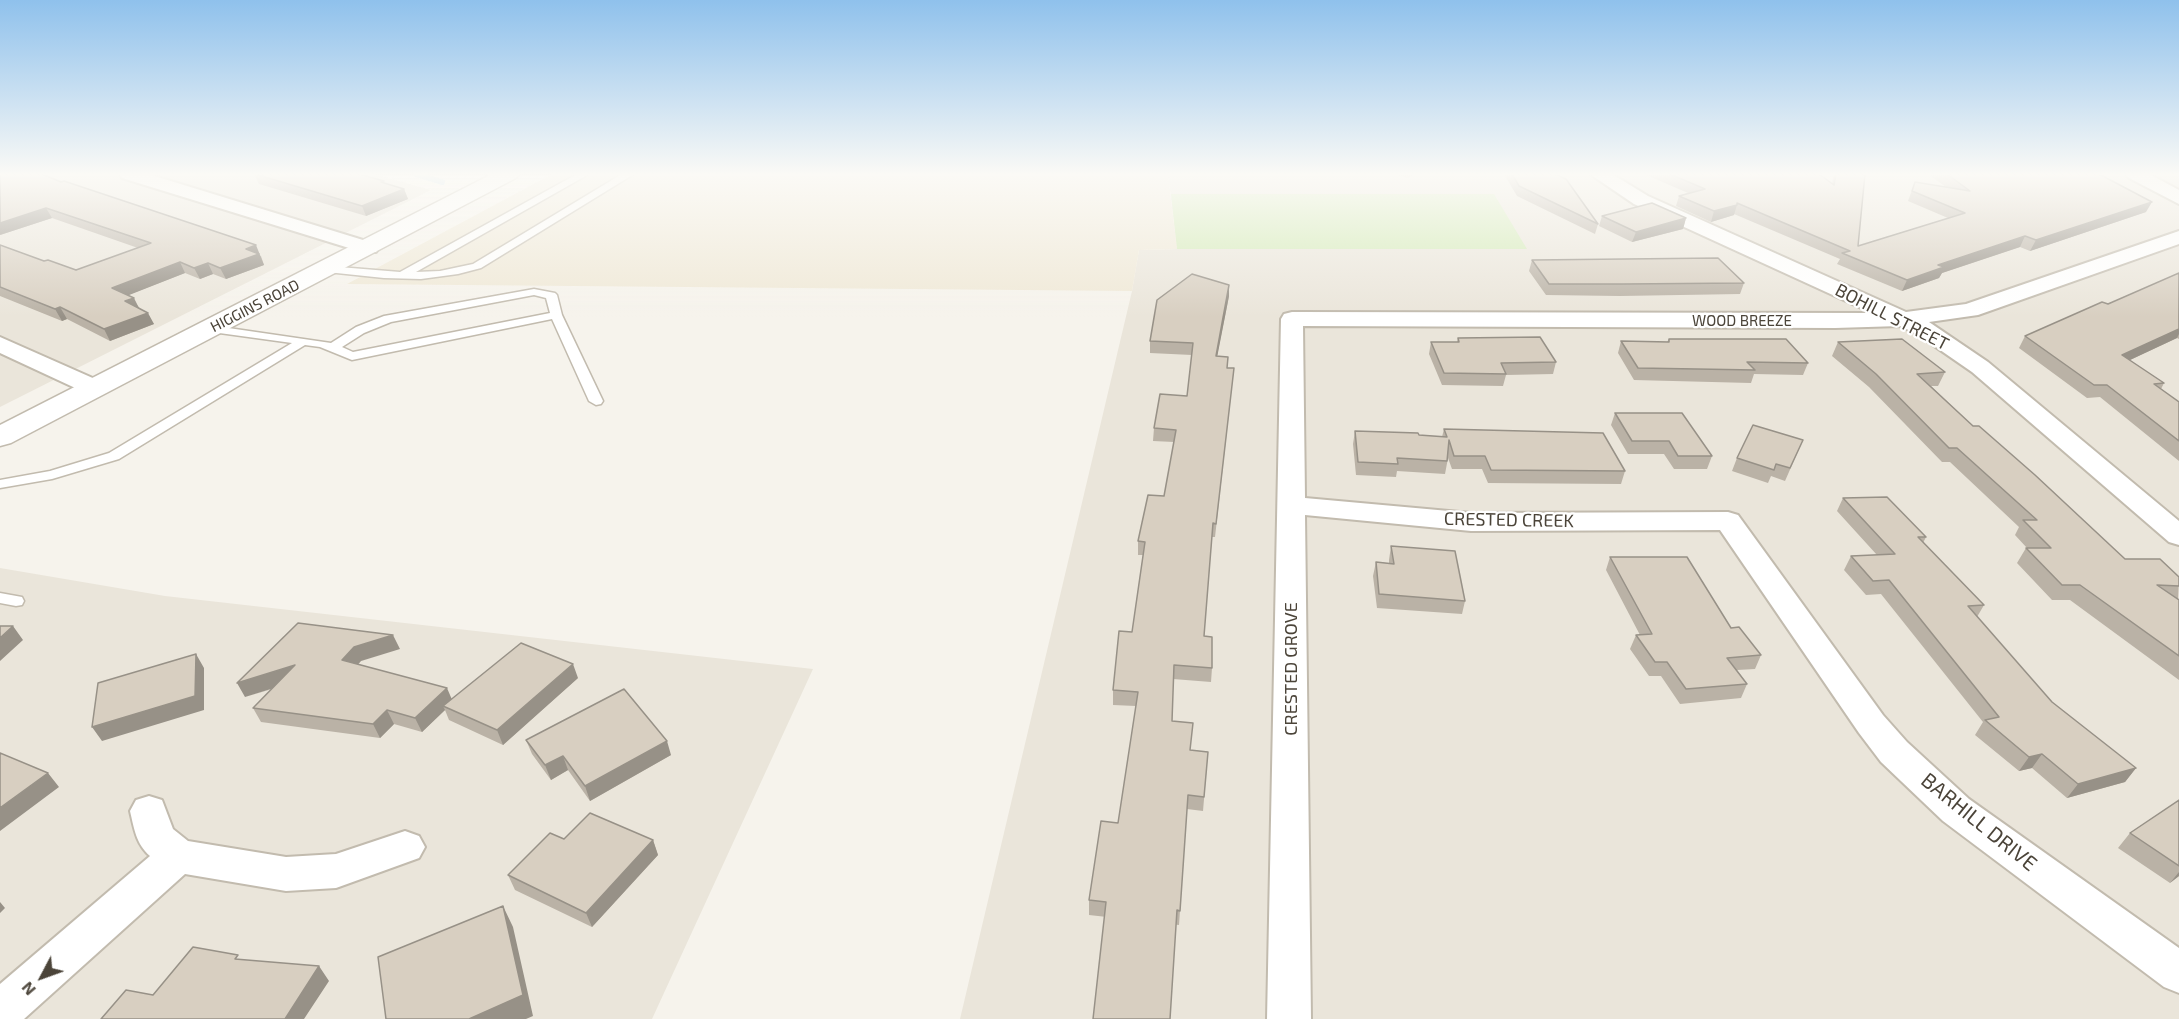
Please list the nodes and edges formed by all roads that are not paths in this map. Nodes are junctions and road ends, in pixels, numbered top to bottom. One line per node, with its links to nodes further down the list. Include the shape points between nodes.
1 (283, 222): 7 (street)
2 (419, 222): 7 (street, HIGGINS ROAD)
3 (499, 222): 9 (lane)
4 (550, 222): 9 (lane, via 477,266 451,274)
5 (1689, 222): 12 (street, BOHILL STREET)
6 (2179, 237): 12 (street, WOOD BREEZE, via 1970,310)
7 (369, 248): 8 (street, HIGGINS ROAD)
8 (327, 269): 9 (lane); 13 (street, HIGGINS ROAD)
9 (401, 276)
10 (556, 315): 16 (lane, via 352,356); 16 (lane, via 551,295 534,292 388,320 360,330); 18 (lane)
11 (1292, 319): 12 (street, WOOD BREEZE); 21 (street, CRESTED GROVE)
12 (1904, 319): 23 (street, BOHILL STREET, via 1980,367)
13 (212, 328): 14 (lane); 17 (street, HIGGINS ROAD)
14 (302, 342): 16 (lane); 20 (lane, via 114,456 52,475)
15 (0, 344): 17 (street)
16 (332, 348)
17 (95, 388): 19 (street, HIGGINS ROAD)
18 (596, 401)
19 (0, 437)
20 (0, 484)
21 (1291, 505): 22 (street, CRESTED CREEK, via 1472,522); 29 (street, CRESTED GROVE)
22 (1728, 521): 27 (street, BARHILL DRIVE, via 1894,752 1956,810)
23 (2179, 536)
24 (149, 811): 26 (street, via 156,838)
25 (405, 847): 26 (street, via 336,870 285,874)
26 (178, 856): 28 (street)
27 (2179, 973)
28 (0, 1012)
29 (1289, 1019)

